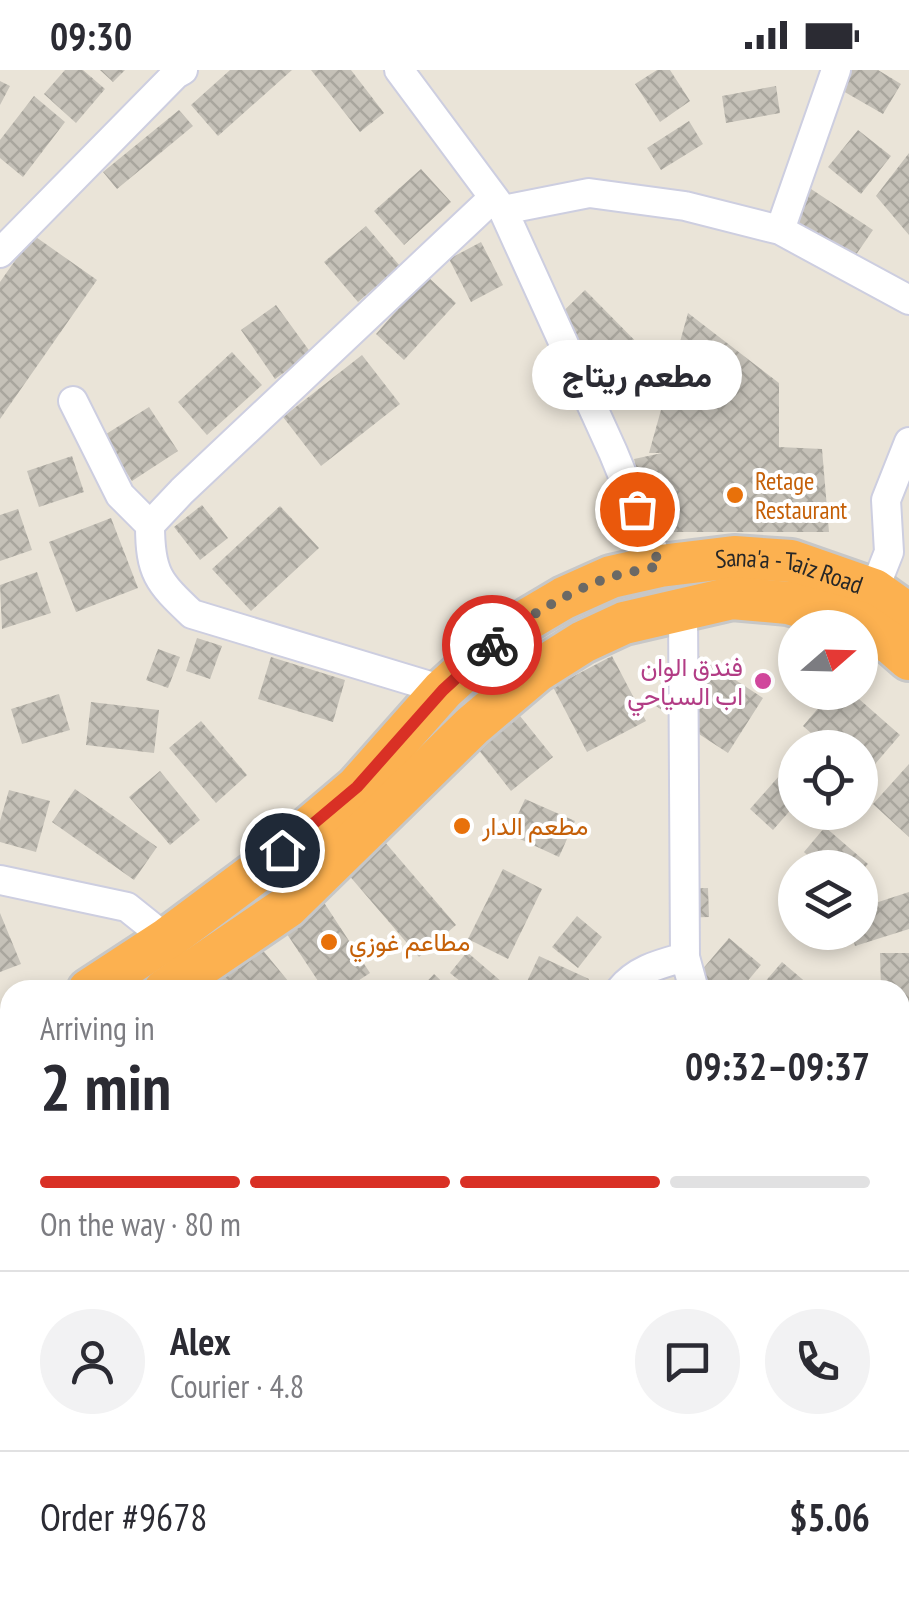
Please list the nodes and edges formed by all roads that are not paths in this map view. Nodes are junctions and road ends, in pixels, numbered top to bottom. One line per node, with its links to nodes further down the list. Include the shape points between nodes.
1 (183, 70): 6 (street)
2 (399, 70): 4 (street)
3 (836, 70): 5 (street)
4 (498, 204): 5 (street, via 589,193 686,206); 10 (street); 11 (street)
5 (780, 230): 7 (street)
6 (0, 253)
7 (909, 300)
8 (73, 402): 10 (street, via 120,495)
9 (909, 442): 12 (street, via 886,500)
10 (150, 525): 16 (street, via 157,574 192,614)
11 (660, 566): 12 (highway, Sana'a - Taiz Road, via 734,557); 16 (highway, Sana'a - Taiz Road, via 611,577 550,606 508,630)
12 (883, 575): 13 (highway, Sana'a - Taiz Road, via 788,603 732,598); 14 (highway, Sana'a - Taiz Road); 15 (highway, Sana'a - Taiz Road, via 893,645)
13 (682, 608): 19 (street); 21 (highway, Sana'a - Taiz Road, via 624,624 537,671 286,907)
14 (909, 615)
15 (909, 659)
16 (443, 690): 18 (highway, Sana'a - Taiz Road, via 357,787)
17 (0, 880): 18 (street, via 128,908)
18 (168, 939): 20 (highway, Sana'a - Taiz Road)
19 (686, 957): 22 (street); 23 (street)
20 (104, 980)
21 (180, 980)
22 (628, 980)
23 (692, 980)

